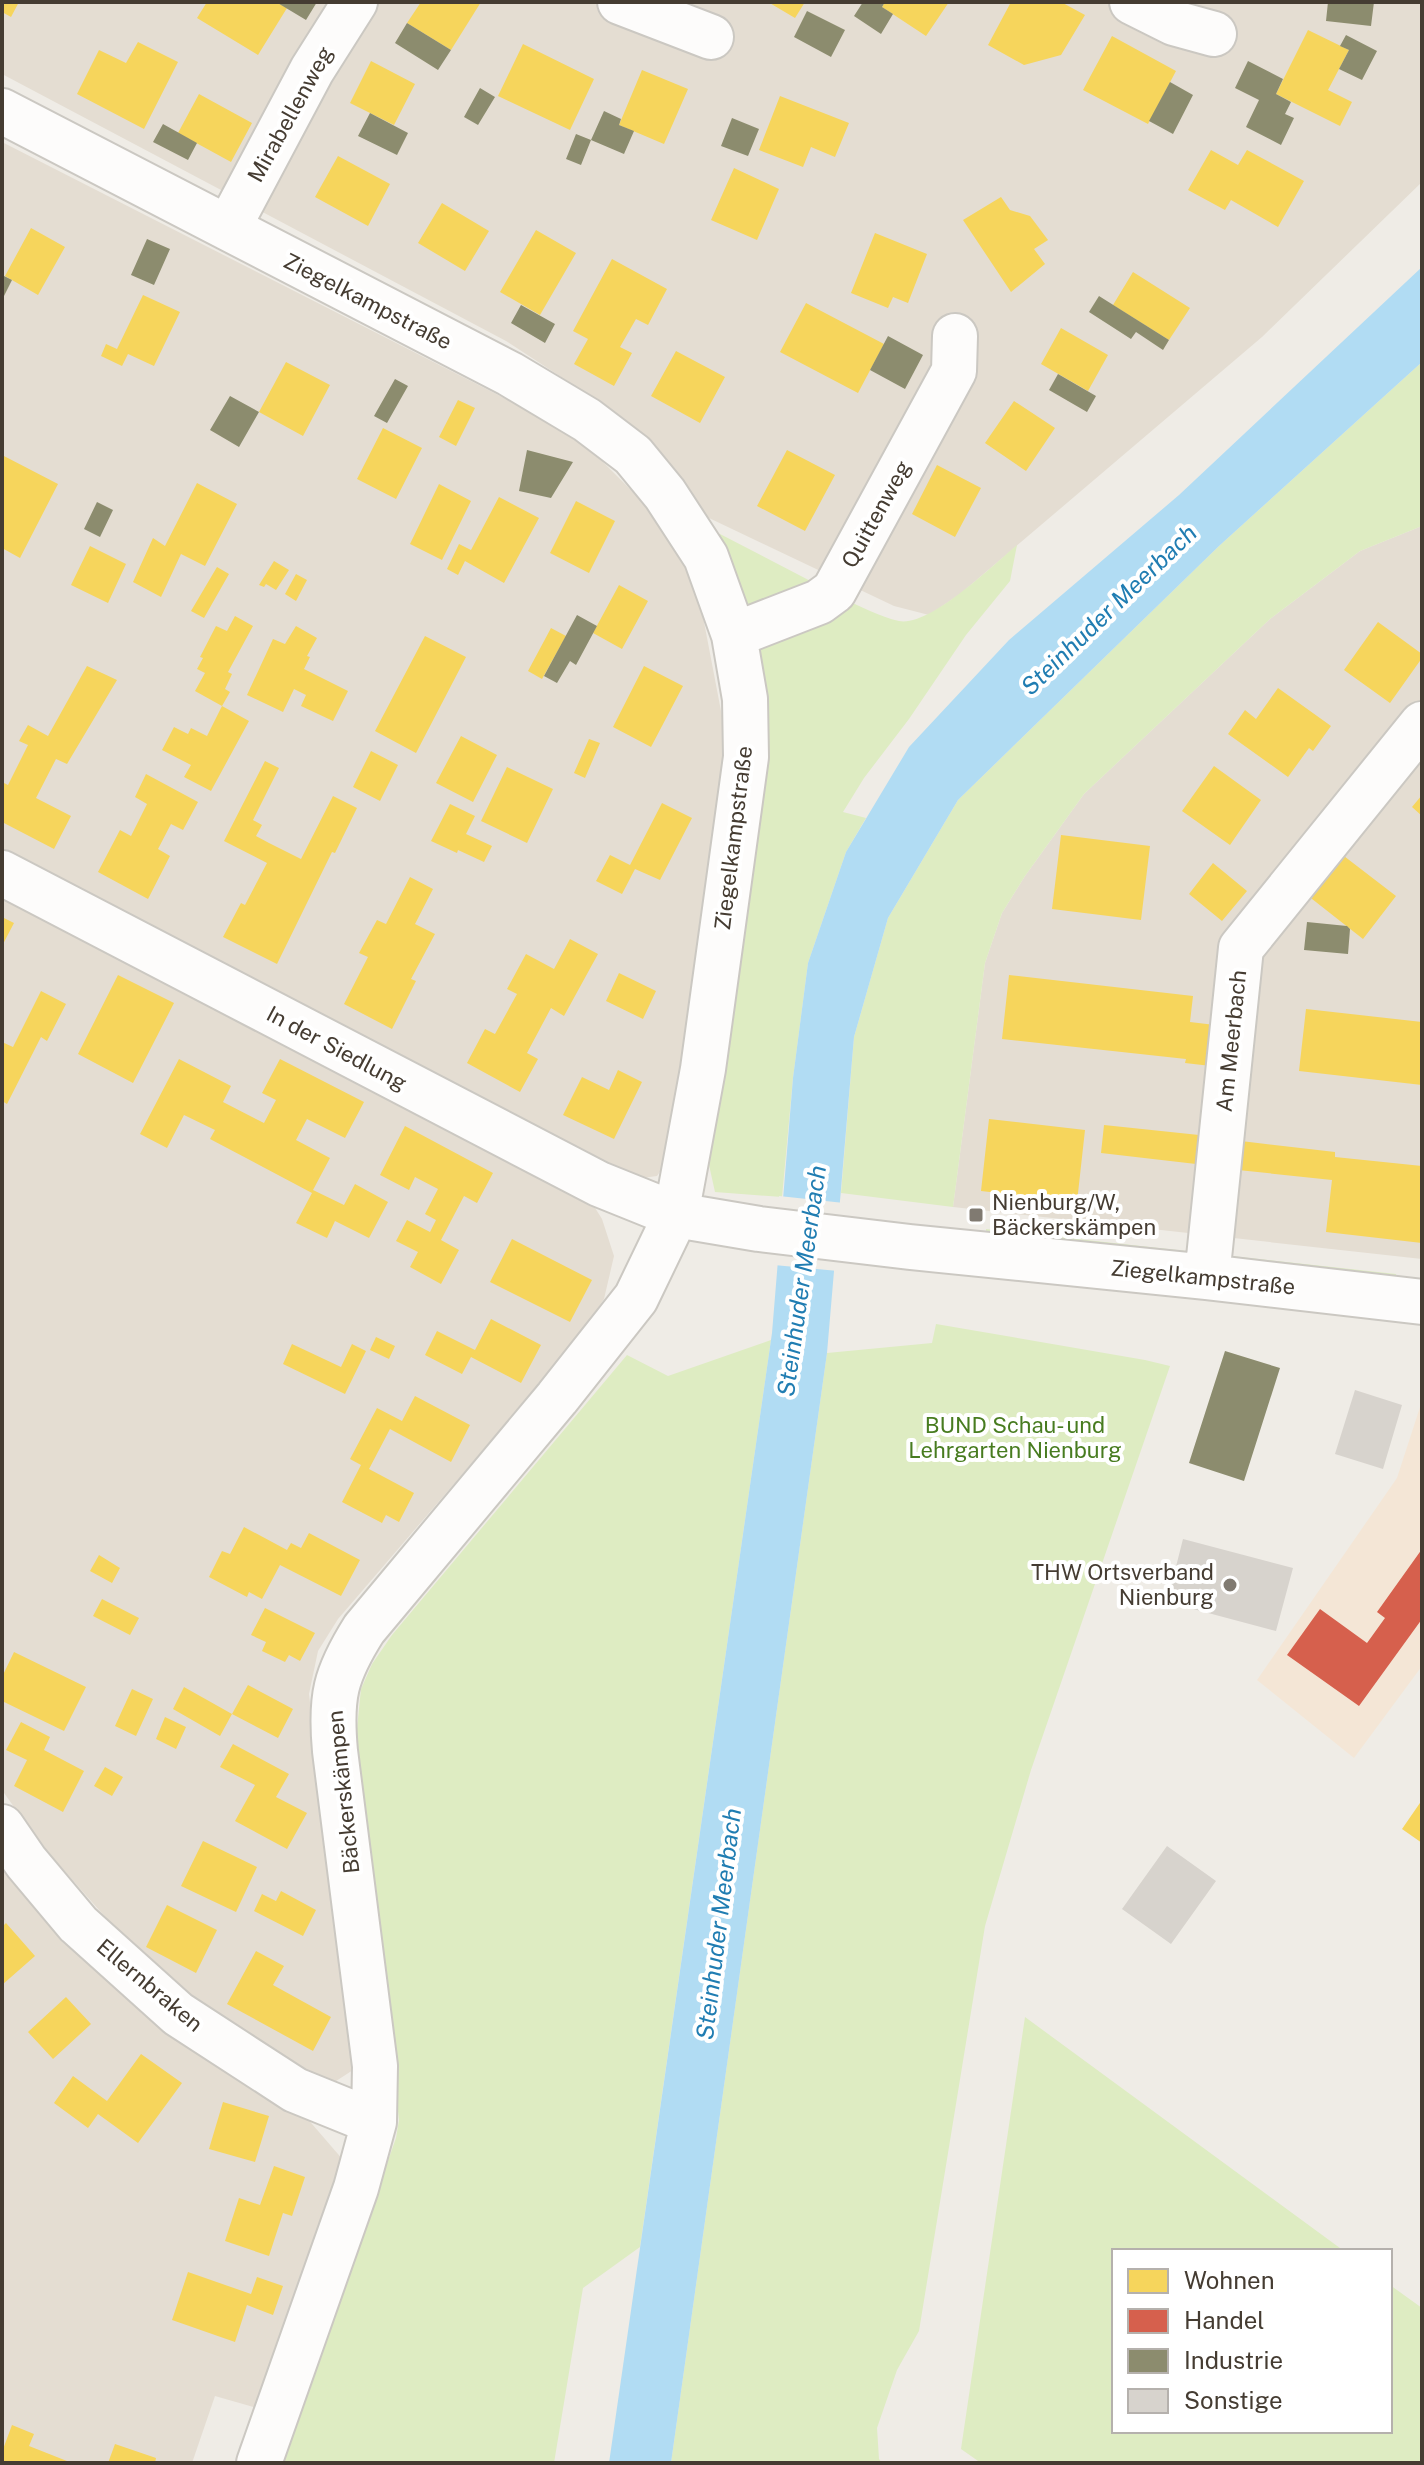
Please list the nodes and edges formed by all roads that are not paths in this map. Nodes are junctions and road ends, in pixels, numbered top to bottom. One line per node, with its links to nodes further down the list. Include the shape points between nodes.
1 (355, 2): 7 (street, Mirabellenweg, via 312,70)
2 (620, 2): 5 (street)
3 (1132, 2): 4 (street, via 1174,23)
4 (1214, 34)
5 (711, 37)
6 (2, 111): 7 (street, Ziegelkampstraße)
7 (228, 228): 9 (street, Ziegelkampstraße, via 510,374 633,455 706,557)
8 (955, 336): 9 (street, Quittenweg, via 954,371 834,591 819,602)
9 (734, 635): 12 (street, Ziegelkampstraße, via 745,699 746,757 703,1069)
10 (1422, 724): 13 (street, Am Meerbach, via 1241,948)
11 (2, 873): 12 (street, In der Siedlung, via 599,1184)
12 (676, 1215): 13 (street, Ziegelkampstraße, via 853,1240); 16 (street, Bäckerskämpen, via 636,1298 345,1658 332,1715 375,2066)
13 (1207, 1277): 14 (street, Ziegelkampstraße)
14 (1422, 1302)
15 (2, 1827): 16 (street, Ellernbraken, via 78,1924 178,2014 295,2090)
16 (374, 2122): 17 (street, Bäckerskämpen, via 356,2188)
17 (259, 2463)

